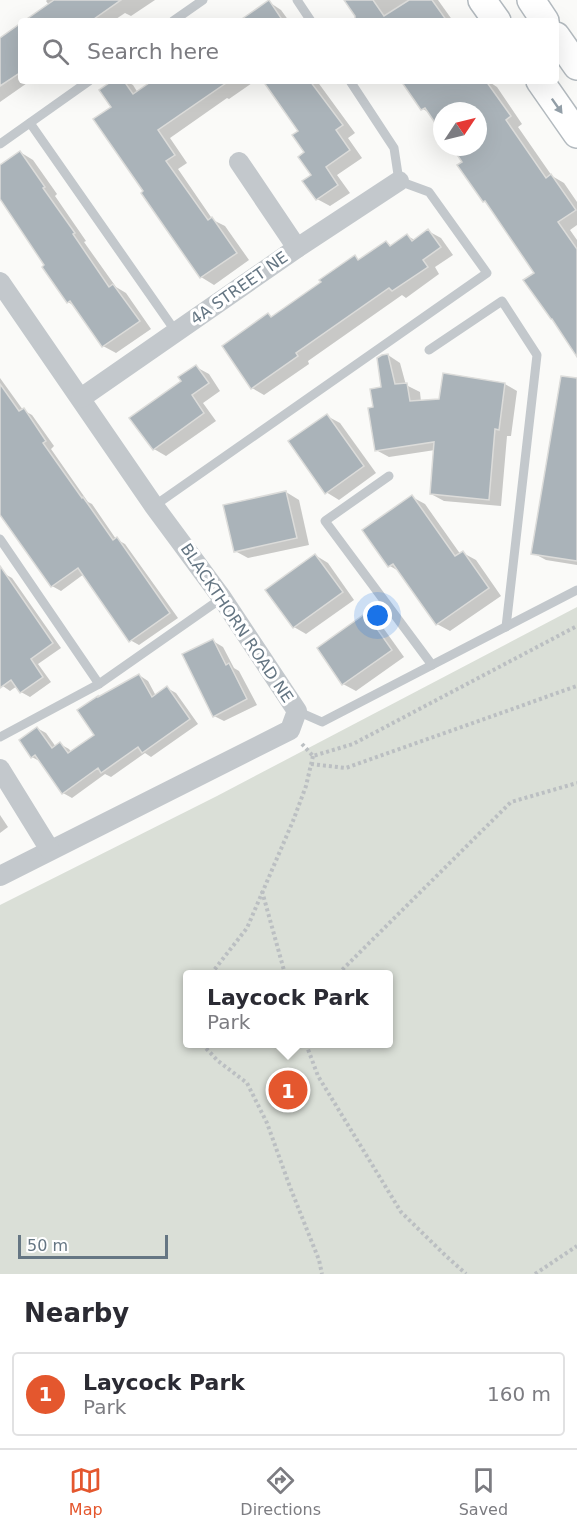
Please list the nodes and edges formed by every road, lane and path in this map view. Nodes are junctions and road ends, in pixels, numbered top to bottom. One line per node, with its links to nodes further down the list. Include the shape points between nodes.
1 (203, 0): 5 (lane)
2 (297, 0): 6 (lane)
3 (482, 0): 7 (main road)
4 (531, 0): 8 (main road)
5 (177, 18)
6 (309, 18)
7 (495, 18)
8 (543, 18)
9 (559, 40): 10 (main road)
10 (577, 66)
11 (84, 84): 14 (lane)
12 (352, 84): 18 (lane, via 394,148)
13 (542, 84): 15 (main road, one-way to 15)
14 (30, 123): 16 (lane); 21 (lane)
15 (577, 134)
16 (0, 144)
17 (239, 162): 19 (street)
18 (399, 181): 19 (street, 4A STREET NE); 25 (lane, via 429,192 487,273)
19 (297, 248): 21 (street, 4A STREET NE)
20 (0, 282): 23 (street, BLACKTHORN ROAD NE)
21 (176, 332): 23 (street, 4A STREET NE)
22 (429, 350): 30 (lane, via 502,301 537,355)
23 (81, 398): 25 (street, BLACKTHORN ROAD NE)
24 (389, 476): 31 (lane, via 326,520)
25 (154, 506): 28 (street, BLACKTHORN ROAD NE)
26 (0, 539): 32 (lane)
27 (577, 590): 30 (lane)
28 (222, 598): 32 (lane); 34 (street, BLACKTHORN ROAD NE)
29 (577, 626): 37 (path, via 353,744)
30 (506, 627): 31 (lane)
31 (432, 665): 34 (lane, via 322,722)
32 (99, 684): 36 (lane)
33 (577, 686): 38 (path, via 346,768)
34 (297, 711): 35 (street, BLACKTHORN ROAD NE)
35 (290, 730): 37 (path); 41 (street)
36 (0, 737)
37 (313, 756): 38 (path)
38 (311, 764): 43 (path, via 294,821)
39 (0, 769): 41 (street)
40 (577, 783): 46 (path, via 510,802)
41 (50, 850): 42 (street)
42 (0, 876)
43 (262, 891): 44 (path, via 247,928); 45 (path)
44 (215, 970)
45 (284, 970)
46 (343, 970)
47 (206, 1048): 50 (path, via 247,1083 267,1123)
48 (308, 1048): 51 (path, via 318,1076 401,1212)
49 (577, 1246): 52 (path)
50 (322, 1274)
51 (466, 1274)
52 (535, 1274)

